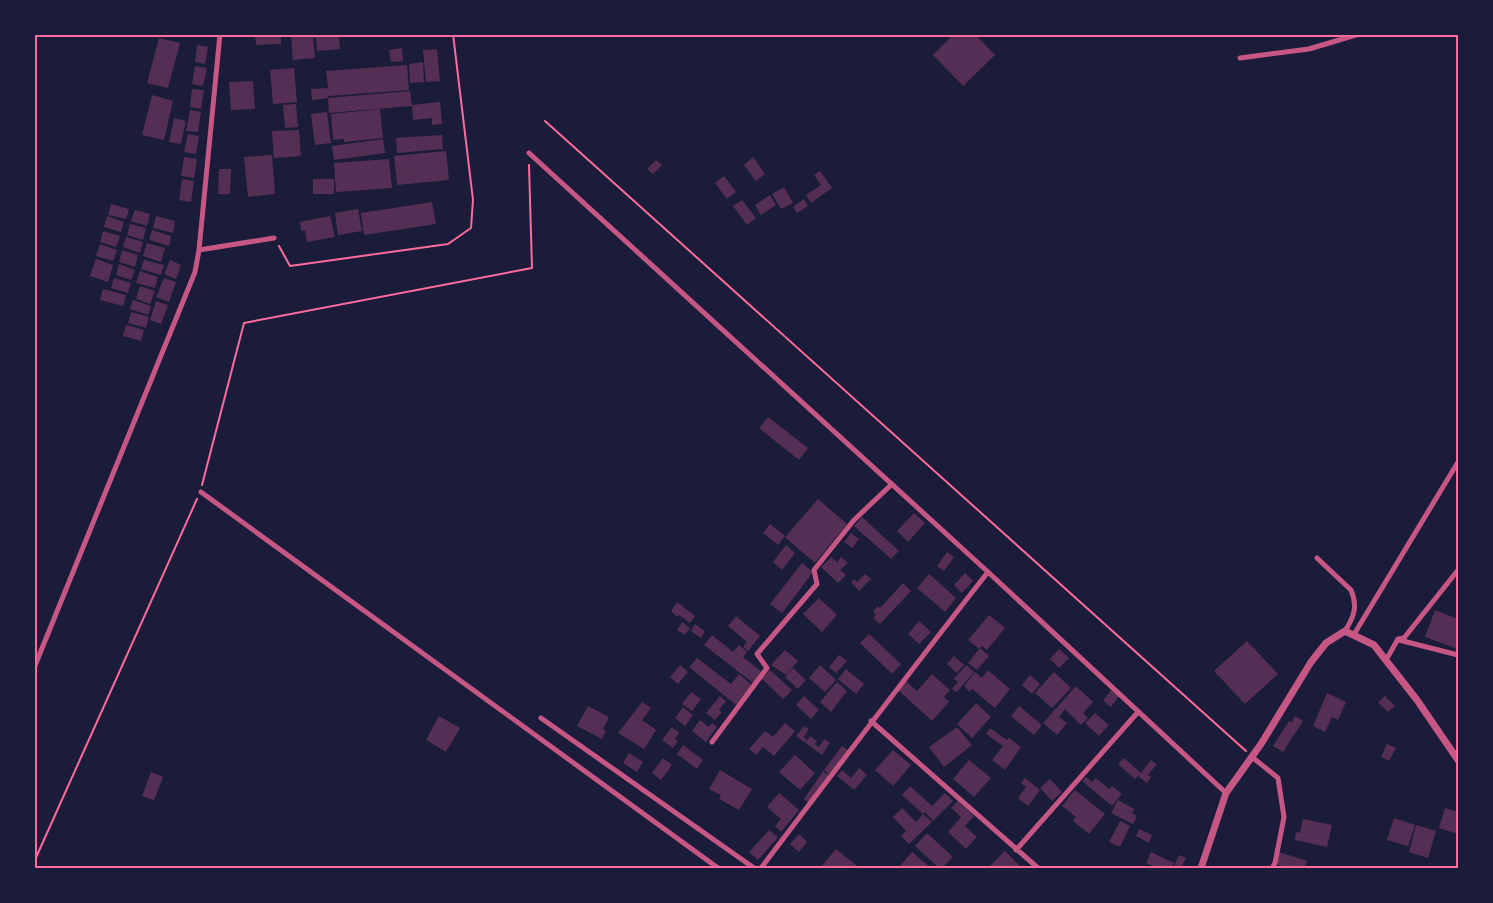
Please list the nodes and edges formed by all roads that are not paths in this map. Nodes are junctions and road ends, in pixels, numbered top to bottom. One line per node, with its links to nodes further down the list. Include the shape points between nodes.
1 (220, 34): 6 (street)
2 (1359, 34): 3 (street, via 1310,49)
3 (1240, 58)
4 (529, 153): 8 (street)
5 (274, 238): 6 (street)
6 (199, 250): 18 (street, via 195,272)
7 (1458, 462): 14 (street)
8 (892, 484): 12 (street); 22 (street, via 854,520 814,570 817,584 757,654 767,668)
9 (201, 492): 27 (street)
10 (1317, 558): 13 (street, via 1354,597 1353,618)
11 (1458, 570): 15 (street, via 1404,638)
12 (988, 572): 19 (street); 21 (street)
13 (1345, 631): 14 (street); 23 (street, via 1326,643 1311,662)
14 (1353, 636): 17 (street, via 1374,645)
15 (1398, 639): 16 (street); 17 (street)
16 (1458, 655)
17 (1386, 660): 24 (street)
18 (34, 668)
19 (1138, 712): 25 (street); 26 (street)
20 (541, 718): 28 (street)
21 (871, 721): 26 (street); 29 (street)
22 (712, 742)
23 (1252, 757): 25 (street); 32 (street, via 1278,778 1284,817)
24 (1458, 760)
25 (1226, 793): 31 (street)
26 (1016, 849): 30 (street)
27 (718, 868)
28 (754, 868)
29 (761, 868)
30 (1038, 868)
31 (1201, 868)
32 (1272, 868)

